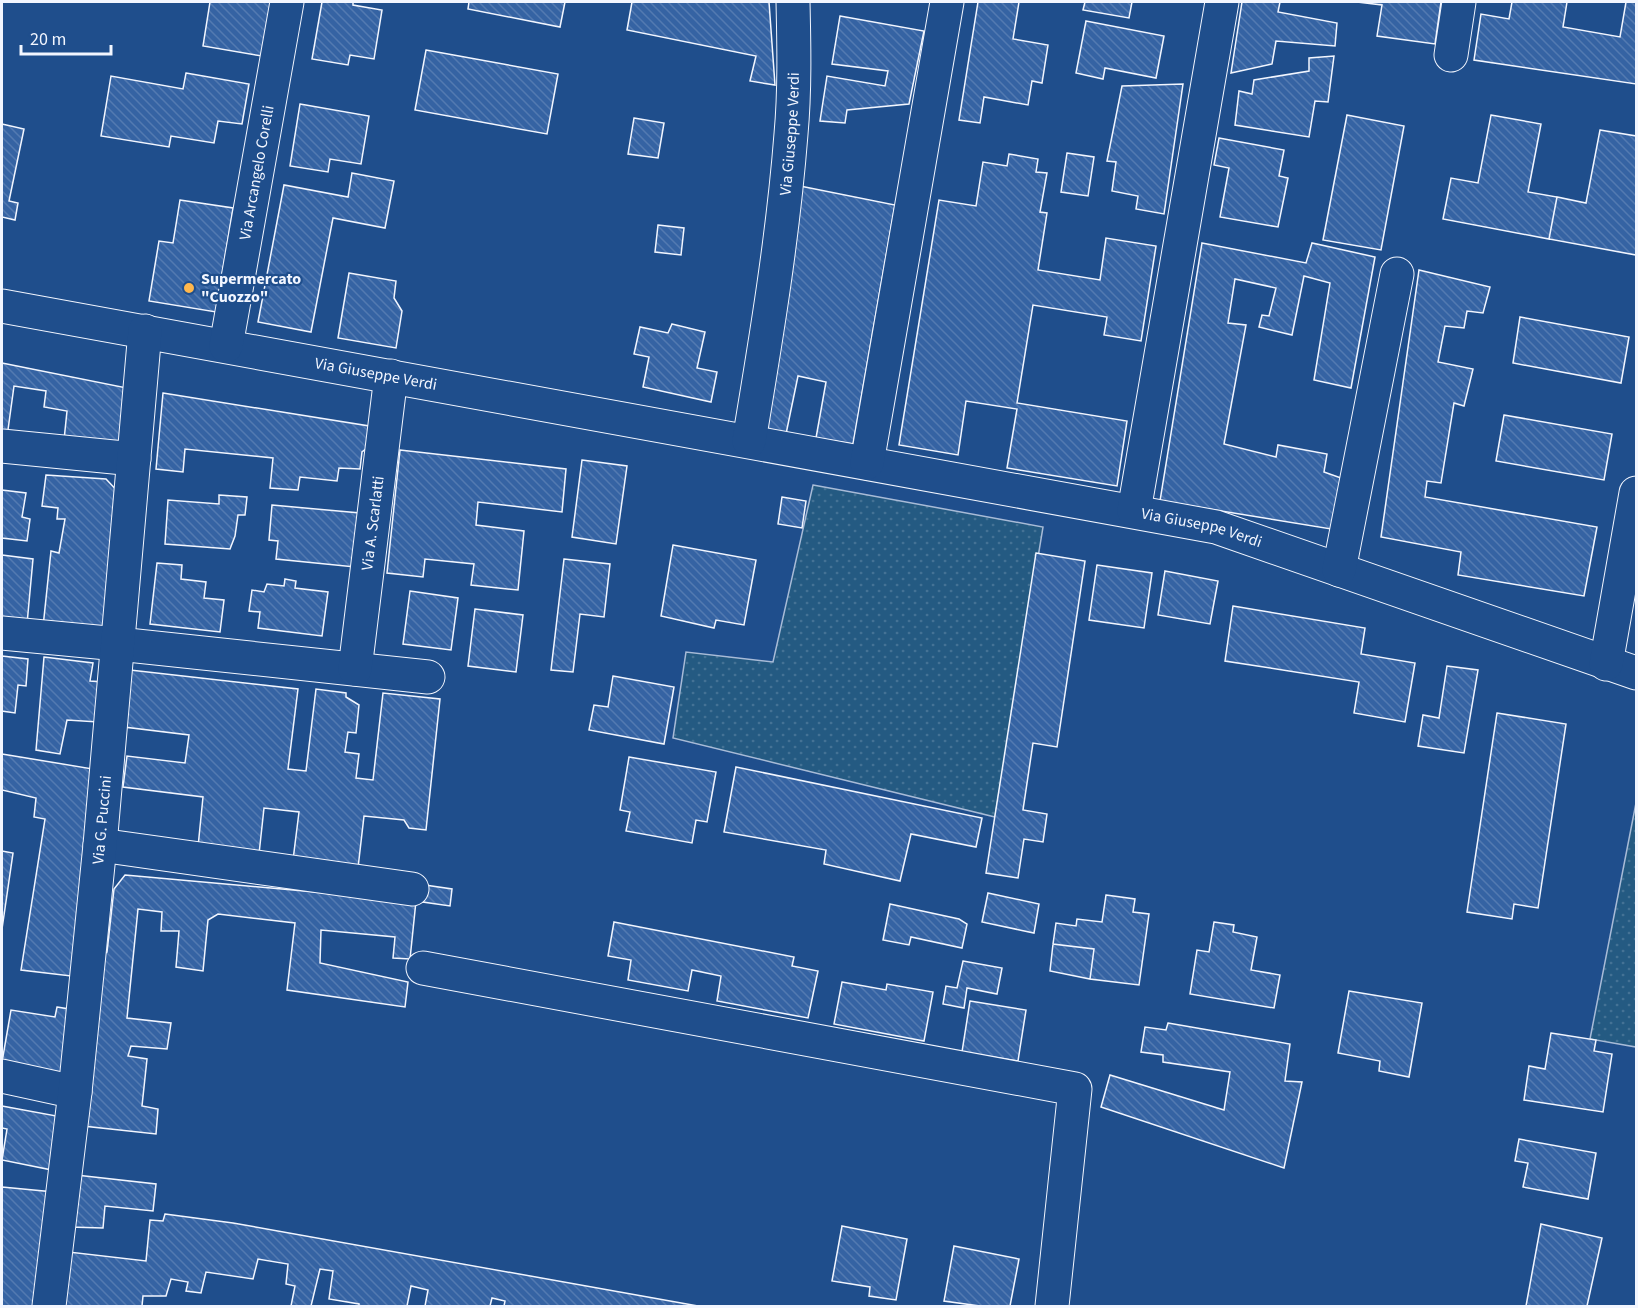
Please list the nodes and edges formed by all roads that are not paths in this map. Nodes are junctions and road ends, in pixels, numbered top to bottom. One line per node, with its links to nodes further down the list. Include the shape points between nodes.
1 (287, 2): 10 (street, Via Arcangelo Corelli)
2 (793, 2): 12 (street, Via Giuseppe Verdi, via 792,133 771,309)
3 (947, 2): 15 (street)
4 (1222, 2): 17 (street)
5 (1460, 2): 6 (street)
6 (1451, 55)
7 (1397, 274): 18 (street)
8 (2, 306): 9 (street, Via Giuseppe Verdi)
9 (145, 331): 10 (street, Via Giuseppe Verdi); 14 (street, Via G. Puccini)
10 (226, 346): 11 (street, Via Giuseppe Verdi)
11 (391, 376): 12 (street, Via Giuseppe Verdi); 22 (street, Via A. Scarlatti)
12 (749, 441): 15 (street, Via Giuseppe Verdi)
13 (2, 446): 14 (street)
14 (134, 459): 20 (street, Via G. Puccini)
15 (867, 463): 17 (street, Via Giuseppe Verdi)
16 (1636, 493): 21 (street)
17 (1134, 511): 18 (street, Via Giuseppe Verdi, via 1216,527)
18 (1339, 570): 21 (street, Via Giuseppe Verdi)
19 (2, 633): 20 (street)
20 (118, 644): 22 (street); 25 (street, Via G. Puccini)
21 (1606, 664): 23 (street, Via Giuseppe Verdi)
22 (355, 669): 24 (street)
23 (1636, 674)
24 (428, 677)
25 (100, 845): 26 (street); 29 (street, Via G. Puccini)
26 (412, 890)
27 (423, 968): 31 (street, via 1075,1089)
28 (2, 1076): 29 (street)
29 (75, 1092): 30 (street, Via G. Puccini)
30 (49, 1306)
31 (1052, 1306)

